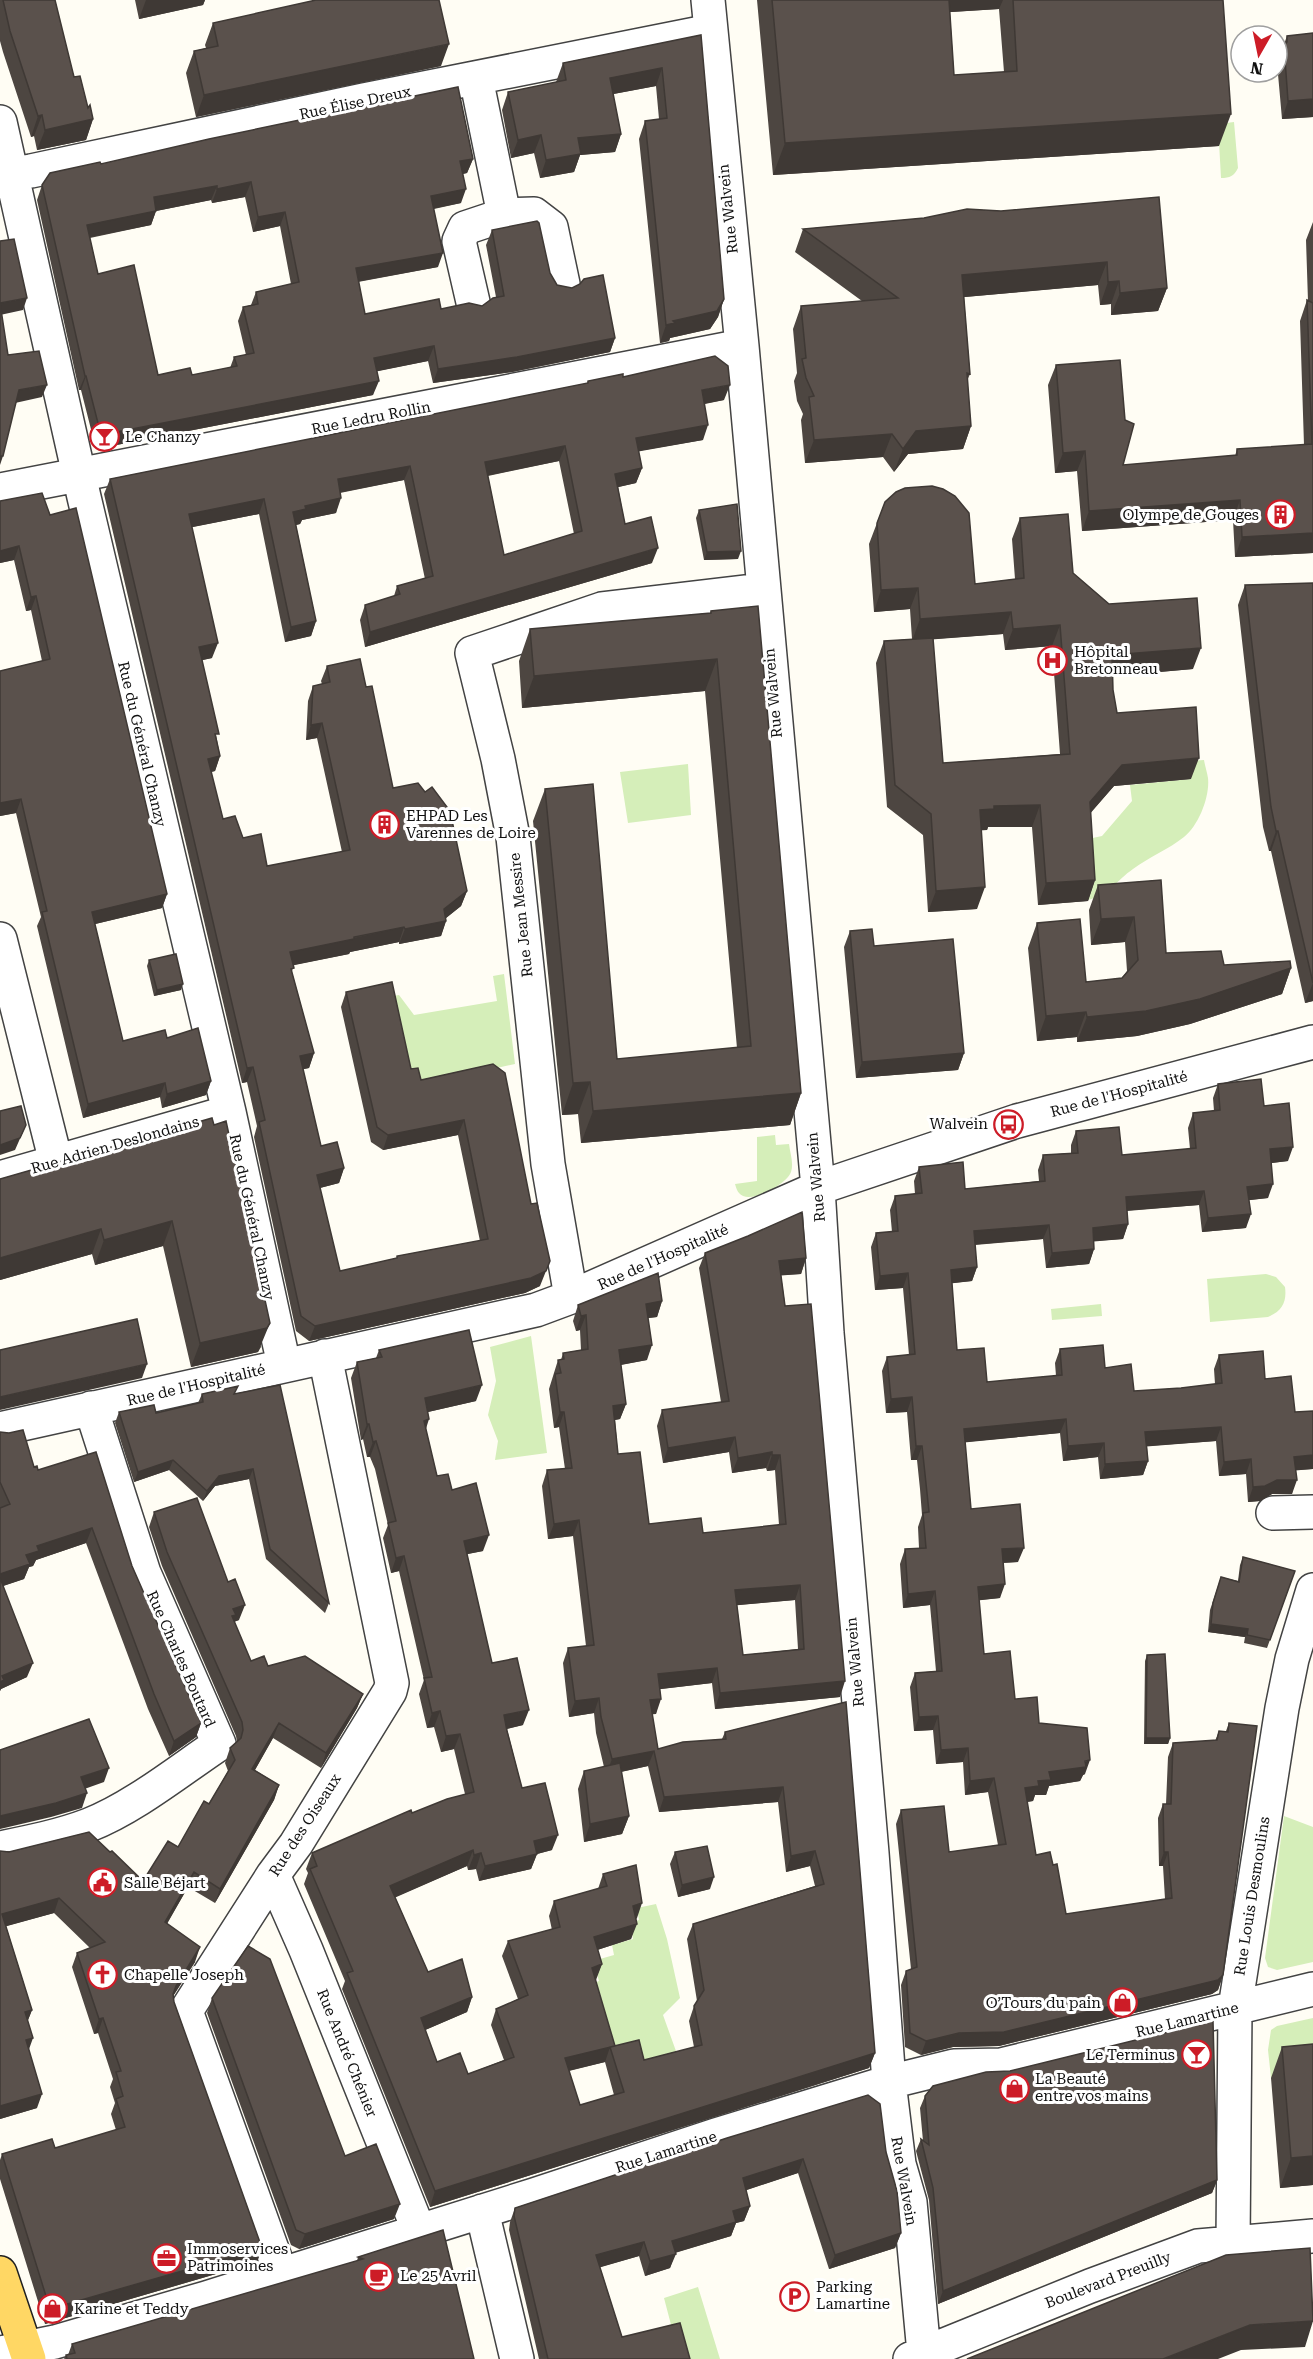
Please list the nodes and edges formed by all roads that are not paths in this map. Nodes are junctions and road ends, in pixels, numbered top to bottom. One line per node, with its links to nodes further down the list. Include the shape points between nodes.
1 (709, 16): 2 (street, Rue Élise Dreux); 8 (street, Rue Walvein)
2 (476, 78): 4 (street, Rue Élise Dreux); 5 (street)
3 (0, 122): 4 (street, Rue du Général Chanzy)
4 (6, 175): 9 (street, Rue du Général Chanzy)
5 (504, 215): 6 (street, via 534,214 551,227); 7 (street, via 465,228 459,242)
6 (563, 284)
7 (473, 302)
8 (742, 346): 9 (street, Rue Ledru Rollin); 11 (street, Rue Walvein)
9 (79, 475): 10 (street, Rue Ledru Rollin); 14 (street, Rue du Général Chanzy)
10 (0, 490)
11 (763, 590): 17 (street, Rue Walvein); 18 (street, Rue Jean Messire, via 602,609 472,653 513,837 548,1164)
12 (0, 939): 15 (street)
13 (1313, 1042): 17 (street, Rue de l'Hospitalité, via 1017,1121)
14 (229, 1112): 15 (street, Rue Adrien Deslondains); 20 (street, Rue du Général Chanzy)
15 (56, 1162): 16 (street, Rue Adrien Deslondains)
16 (0, 1178)
17 (818, 1188): 18 (street, Rue de l'Hospitalité); 30 (street, Rue Walvein)
18 (572, 1298): 19 (street, Rue de l'Hospitalité, via 420,1337)
19 (325, 1356): 20 (street, Rue de l'Hospitalité); 27 (street, Rue des Oiseaux, via 392,1683 302,1834)
20 (284, 1365): 21 (street, Rue de l'Hospitalité)
21 (91, 1408): 22 (street, Rue de l'Hospitalité); 26 (street, Rue Charles Boutard, via 144,1574 219,1744 128,1805 91,1824)
22 (0, 1429)
23 (1313, 1512): 24 (street)
24 (1272, 1513)
25 (1313, 1590): 29 (street, Rue Louis Desmoulins, via 1292,1659 1269,1704)
26 (0, 1848)
27 (273, 1875): 32 (street, Rue André Chénier); 36 (street, Rue des Oiseaux, via 186,2011)
28 (1313, 1989): 29 (street, Rue Lamartine)
29 (1235, 2008): 30 (street, Rue Lamartine, via 1001,2065 954,2066); 34 (street, Rue Louis Desmoulins)
30 (889, 2082): 31 (street, Rue Lamartine); 38 (street, Rue Walvein, via 899,2164 910,2202)
31 (482, 2211): 32 (street, Rue Lamartine); 39 (street)
32 (419, 2231): 36 (street, Rue Lamartine)
33 (1313, 2236): 34 (street, Boulevard Preuilly)
34 (1233, 2244): 38 (street, Boulevard Preuilly, via 1198,2246)
35 (0, 2273): 37 (main road)
36 (281, 2274): 37 (street, Rue Lamartine)
37 (18, 2353)
38 (917, 2356)
39 (518, 2359)

